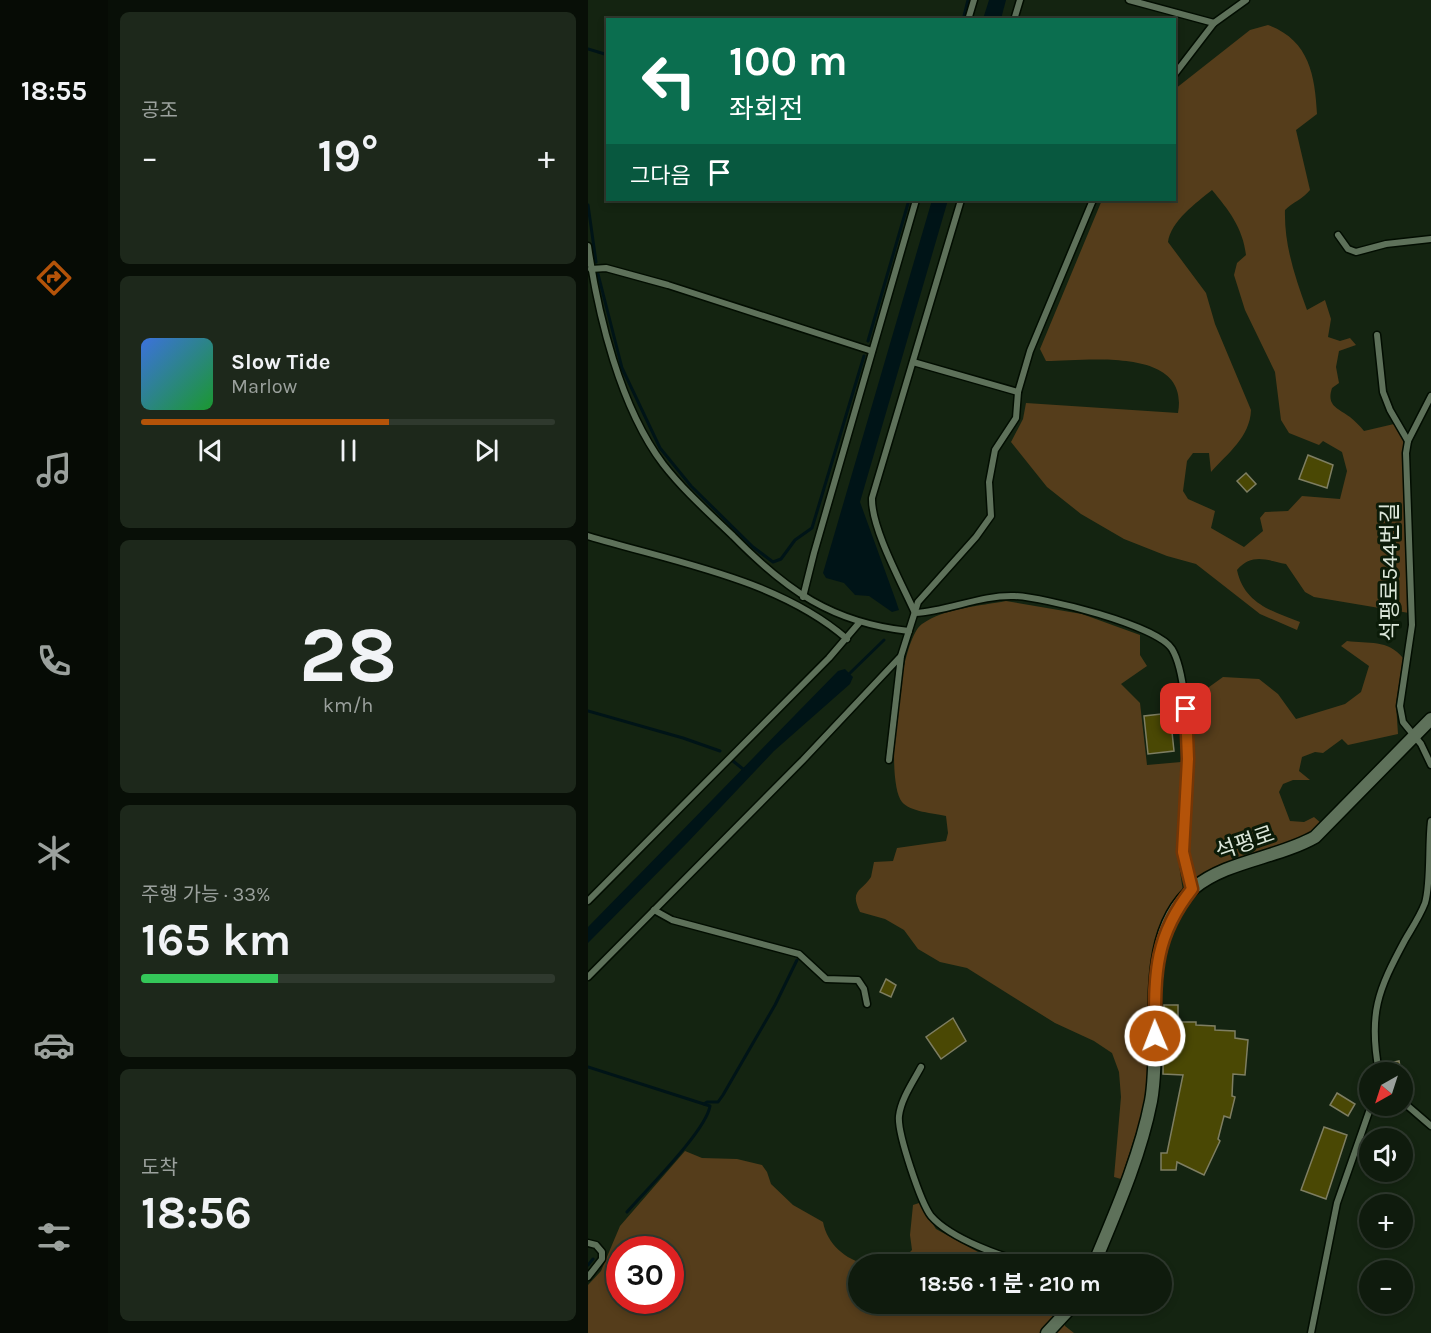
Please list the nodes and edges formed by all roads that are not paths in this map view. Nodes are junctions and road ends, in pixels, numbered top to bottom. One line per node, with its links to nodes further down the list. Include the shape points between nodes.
1 (974, 0): 5 (lane)
2 (1020, 0): 6 (lane)
3 (1129, 0): 7 (lane)
4 (1246, 0): 7 (lane)
5 (970, 18)
6 (1015, 18)
7 (1214, 23): 8 (lane)
8 (1176, 72)
9 (916, 201): 17 (lane)
10 (961, 201): 18 (lane)
11 (1093, 201): 19 (lane, via 1030,351)
12 (1338, 235): 13 (lane, via 1348,249 1356,252)
13 (1431, 239)
14 (588, 246): 15 (lane)
15 (591, 269): 17 (lane, via 606,268 668,285); 23 (lane, via 612,356 654,451 674,477 748,552)
16 (1377, 335): 21 (lane, via 1383,392)
17 (872, 351): 23 (lane)
18 (913, 362): 19 (lane); 24 (lane, via 872,508)
19 (1018, 392): 24 (lane, via 1016,418 995,450 990,466 991,516 923,594)
20 (1431, 396): 21 (lane, 석평로544번길)
21 (1408, 441): 30 (lane, 석평로544번길, via 1412,625 1401,706 1403,722)
22 (588, 536): 27 (lane, via 772,591)
23 (803, 597): 25 (lane)
24 (915, 613): 26 (lane); 34 (lane, via 1014,596 1110,617 1162,638 1173,650 1186,709 1188,759 1183,852)
25 (859, 623): 26 (lane); 27 (lane)
26 (909, 631): 28 (lane)
27 (847, 639): 36 (lane)
28 (901, 657): 31 (lane); 37 (lane)
29 (1431, 718): 30 (street, 석평로)
30 (1412, 735): 32 (lane); 34 (street, 석평로, via 1315,837 1209,877)
31 (889, 760)
32 (1431, 765)
33 (1431, 821): 35 (lane)
34 (1192, 889): 47 (street, 석평로, via 1171,918 1160,950 1150,1101 1140,1144)
35 (1430, 889): 40 (lane, via 1379,993 1375,1016)
36 (589, 899)
37 (654, 910): 38 (lane); 39 (lane, via 672,920 799,954 826,979 858,980)
38 (588, 976)
39 (867, 1004)
40 (1378, 1062)
41 (921, 1066): 46 (lane, via 898,1119 930,1214 947,1229)
42 (1413, 1110): 44 (lane)
43 (1368, 1116): 51 (lane, via 1338,1203)
44 (1431, 1126)
45 (588, 1243): 48 (lane, via 603,1252)
46 (999, 1254)
47 (1098, 1254)
48 (588, 1277)
49 (1065, 1314): 50 (street)
50 (1047, 1333)
51 (1311, 1333)

